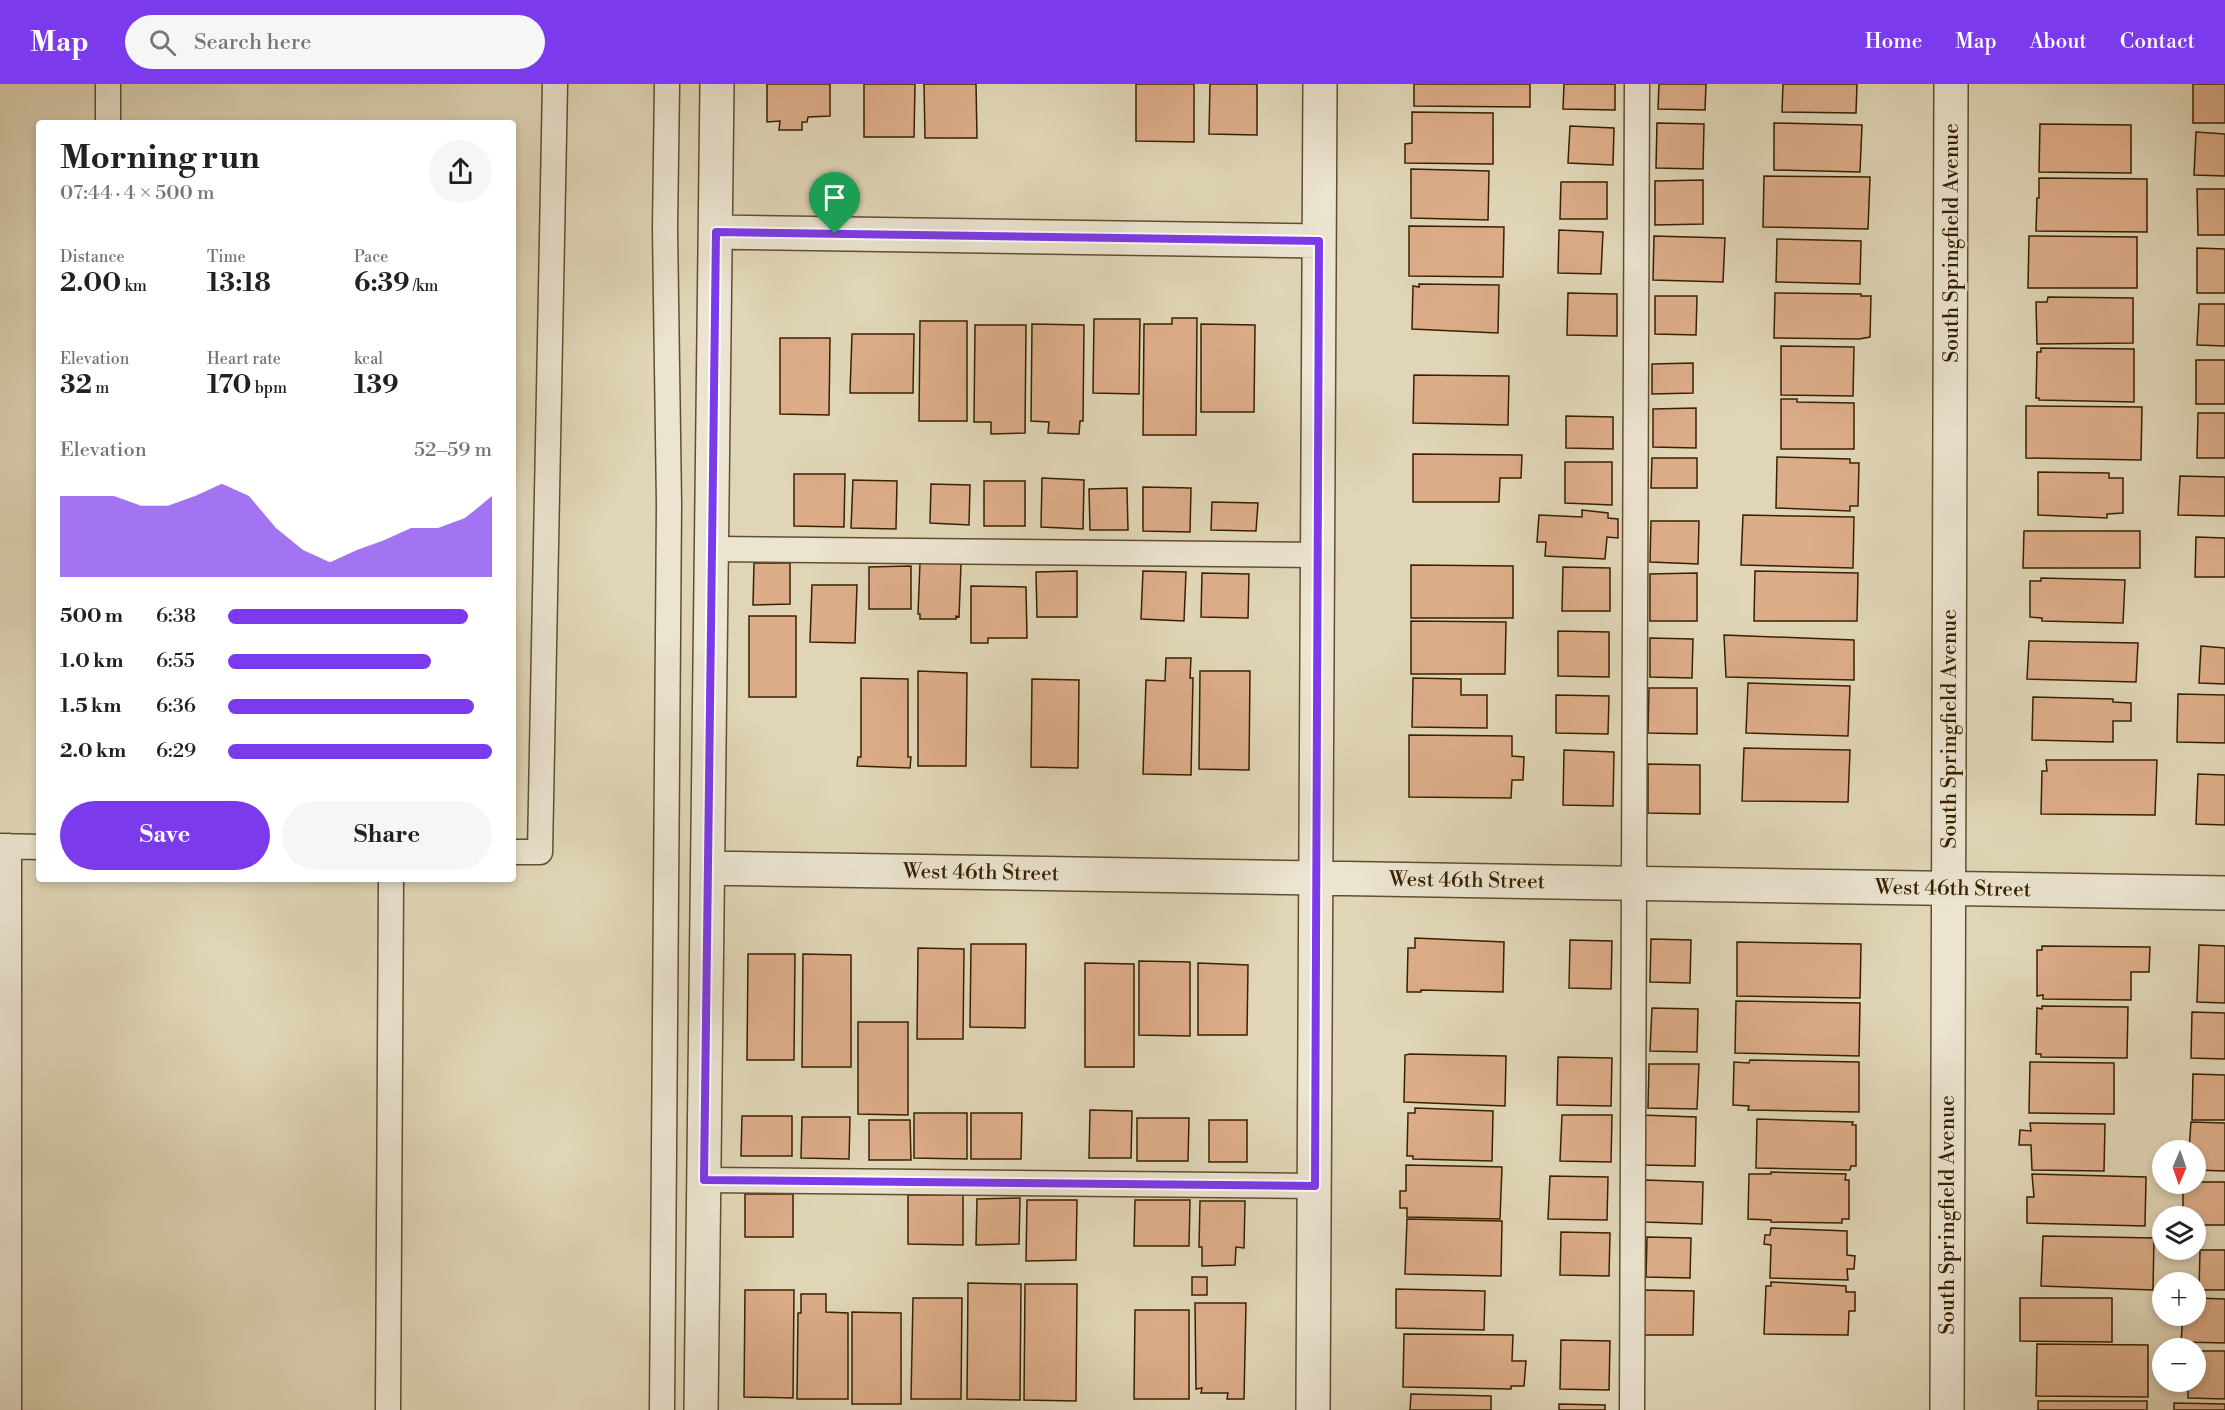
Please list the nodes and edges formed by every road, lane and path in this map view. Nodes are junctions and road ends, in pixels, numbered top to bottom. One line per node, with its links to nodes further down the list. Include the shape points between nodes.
1 (108, 84): 8 (lane)
2 (555, 84): 15 (lane, via 540,852)
3 (667, 84): 28 (lane, via 669,504)
4 (717, 84): 9 (street)
5 (1320, 84): 10 (street)
6 (1637, 84): 19 (lane)
7 (1952, 84): 20 (street, South Springfield Avenue)
8 (108, 120)
9 (716, 232): 10 (street); 11 (street)
10 (1319, 241): 12 (street)
11 (713, 549): 12 (lane); 16 (street)
12 (1318, 555): 17 (street)
13 (4, 846): 14 (lane); 25 (lane)
14 (36, 847)
15 (516, 852)
16 (708, 868): 17 (street, West 46th Street); 22 (street)
17 (1316, 878): 19 (street, West 46th Street); 23 (street)
18 (391, 882): 27 (lane)
19 (1634, 883): 20 (street, West 46th Street); 31 (lane)
20 (1949, 888): 21 (street, West 46th Street); 32 (street, South Springfield Avenue)
21 (2225, 892)
22 (704, 1180): 23 (lane); 29 (street)
23 (1315, 1186): 30 (street)
24 (0, 1200): 25 (lane)
25 (9, 1223): 26 (lane)
26 (9, 1410)
27 (388, 1410)
28 (662, 1410)
29 (701, 1410)
30 (1313, 1410)
31 (1632, 1410)
32 (1947, 1410)

